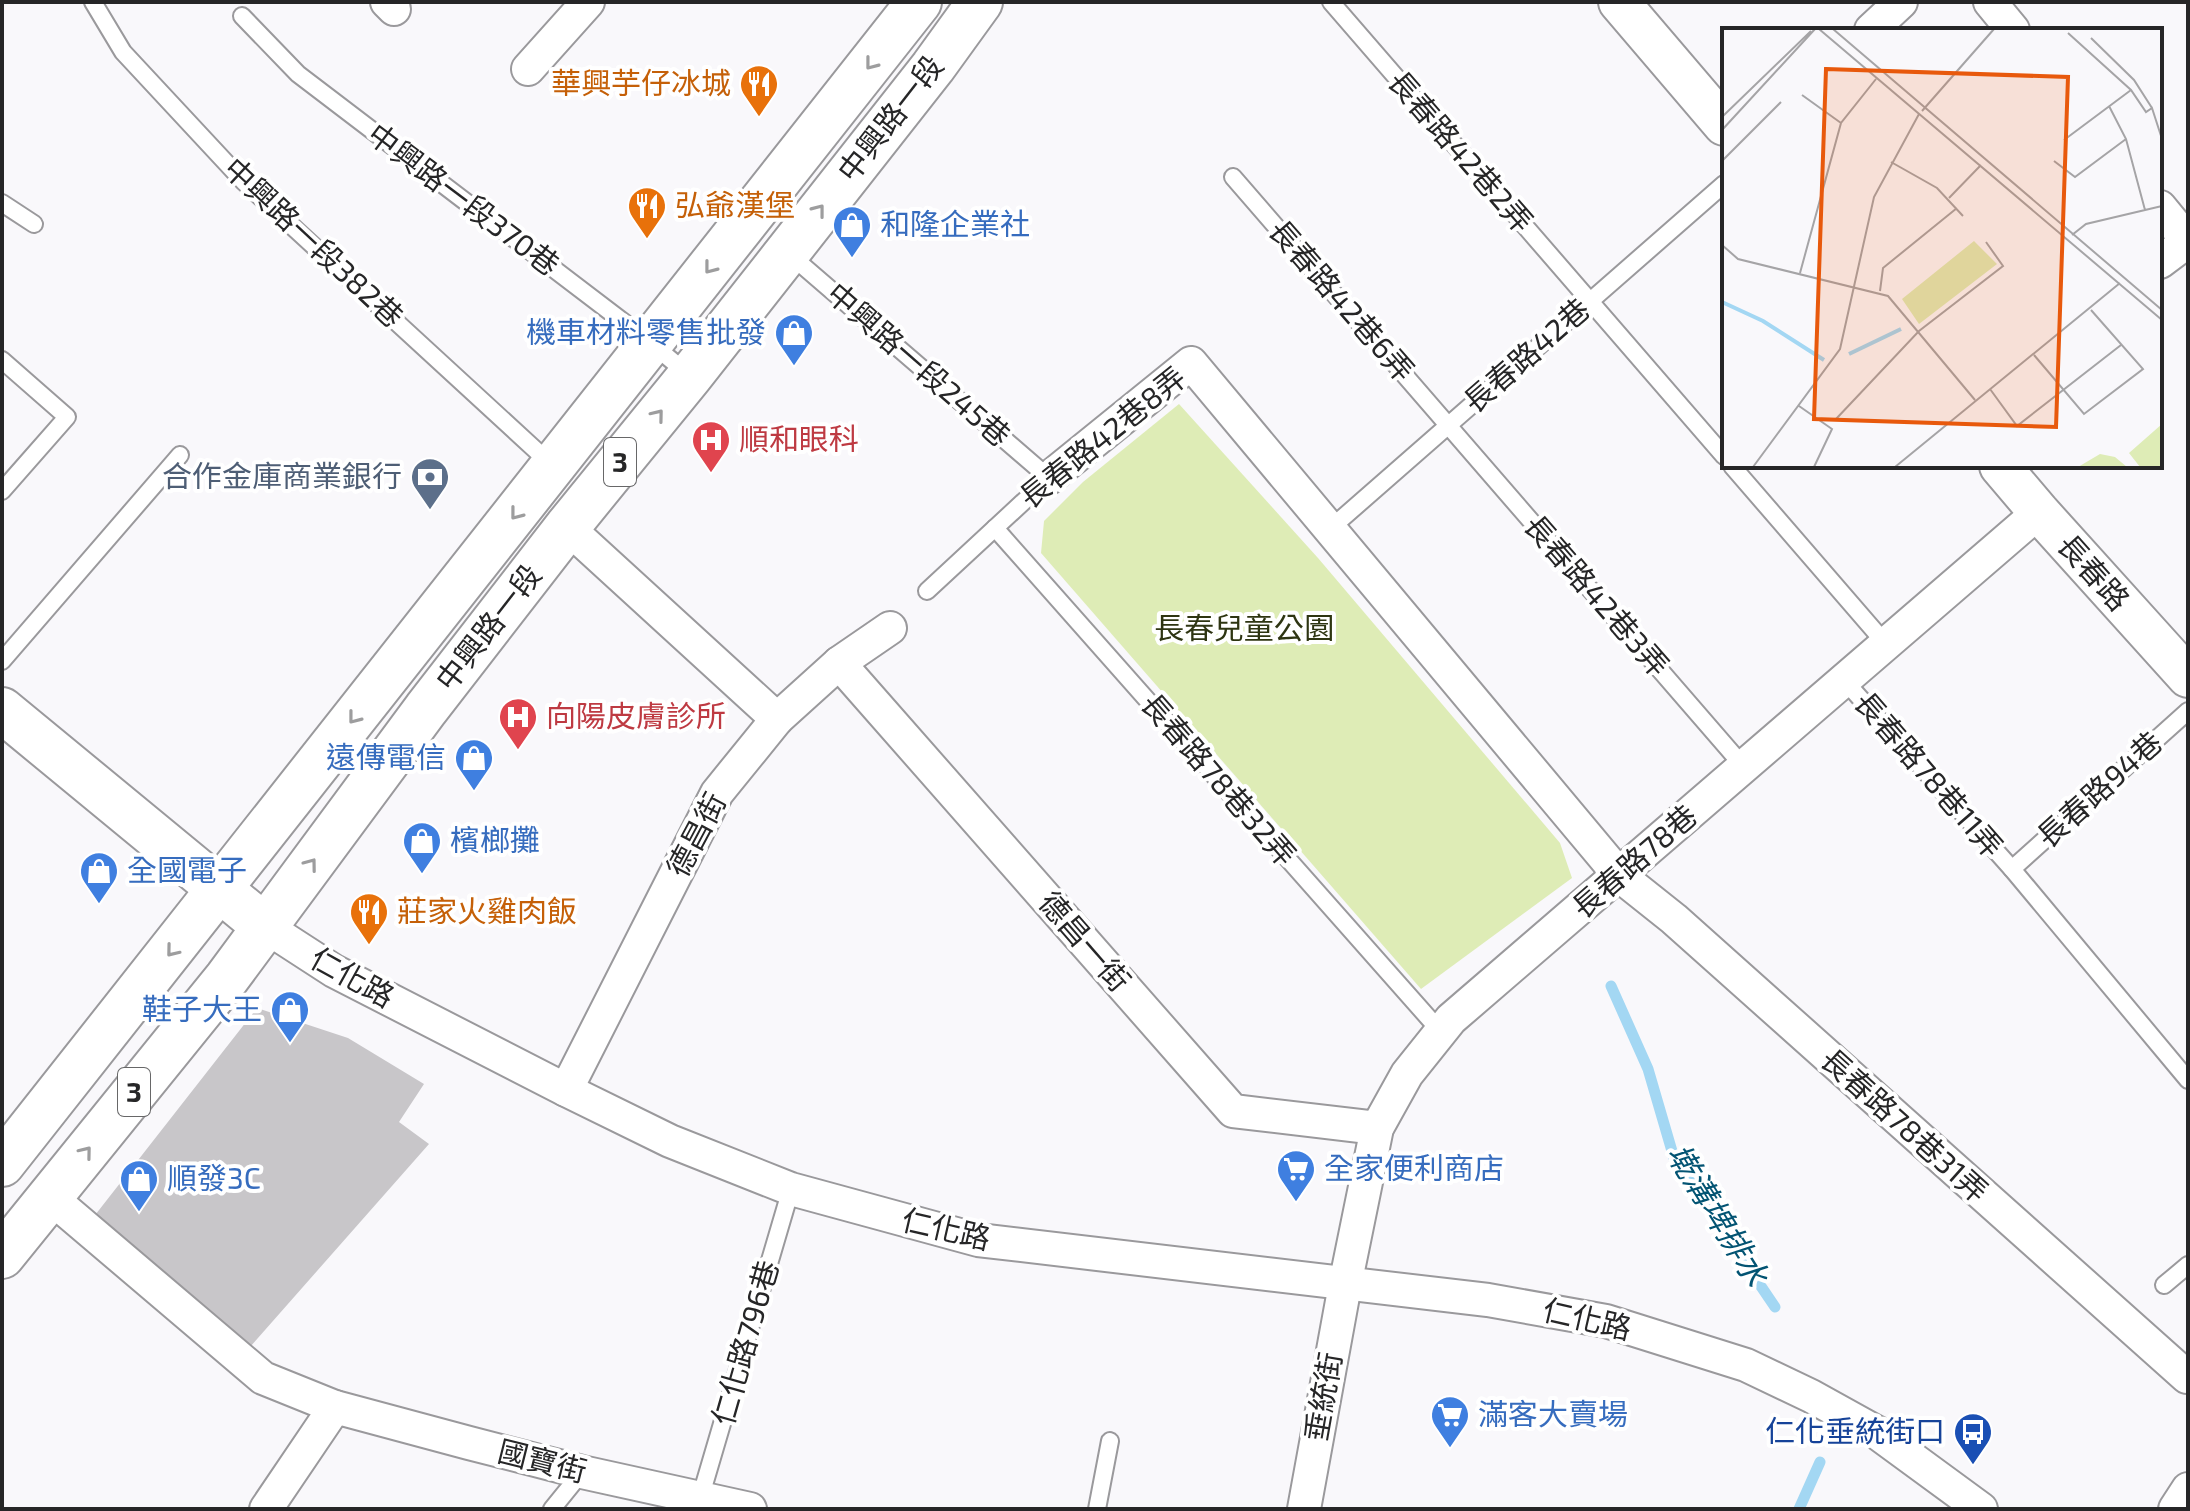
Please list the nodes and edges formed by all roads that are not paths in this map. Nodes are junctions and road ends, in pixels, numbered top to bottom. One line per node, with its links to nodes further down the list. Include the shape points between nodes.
1 (93, 2): 29 (lane, 中興路一段382巷, via 123,52 244,182)
2 (588, 2): 12 (street)
3 (919, 2): 23 (main road, 中興路一段 / 3, one-way to 23)
4 (980, 2): 20 (main road, 中興路一段 / 3, one-way to 4)
5 (1331, 2): 22 (lane, 長春路42巷2弄)
6 (1619, 2): 13 (street)
7 (1901, 2): 10 (street)
8 (1990, 2): 11 (street)
9 (242, 16): 23 (lane, 中興路一段370巷, via 298,74)
10 (1873, 28)
11 (2011, 28)
12 (528, 69)
13 (1722, 123)
14 (1233, 177): 26 (lane, 長春路42巷6弄)
15 (1722, 186): 22 (lane, 長春路42巷)
16 (2, 203): 18 (lane)
17 (2162, 209): 19 (street)
18 (34, 224)
19 (2188, 241): 21 (street)
20 (787, 252): 25 (main road, 中興路一段 / 3); 32 (lane, 中興路一段245巷)
21 (2162, 260)
22 (1590, 301): 26 (lane, 長春路42巷); 27 (lane, 長春路42巷2弄)
23 (651, 343): 25 (lane, 中興路一段370巷); 29 (main road, 中興路一段 / 3)
24 (2, 360): 33 (lane, via 67,417)
25 (690, 376): 35 (main road, 中興路一段 / 3, one-way to 25)
26 (1448, 425): 37 (lane, 長春路42巷); 48 (lane, 長春路42巷3弄)
27 (1722, 454)
28 (180, 455): 41 (lane)
29 (554, 467): 51 (main road, 中興路一段 / 3, one-way to 51)
30 (1734, 468): 40 (lane)
31 (2002, 468): 34 (street, 長春路)
32 (1049, 478): 36 (lane, 長春路42巷8弄); 37 (street, 長春路42巷8弄, via 1191,363)
33 (2, 491)
34 (2039, 512): 40 (street, 長春路78巷); 43 (street, 長春路)
35 (567, 527): 47 (street); 52 (main road, 中興路一段 / 3, one-way to 35)
36 (995, 528): 38 (lane, 長春路42巷8弄); 53 (lane, 長春路78巷32弄)
37 (1331, 528): 50 (street, 長春路78巷31弄)
38 (927, 591)
39 (890, 628): 42 (street, 德昌街)
40 (1885, 643): 44 (street, 長春路78巷)
41 (2, 661)
42 (839, 663): 47 (street, 德昌街); 56 (street, 德昌一街, via 1233,1111)
43 (2188, 677)
44 (1844, 680): 48 (street, 長春路78巷); 49 (lane, 長春路78巷11弄)
45 (2, 710): 51 (main road, 仁化路)
46 (2188, 711): 49 (lane, 長春路94巷)
47 (777, 719): 55 (street, 德昌街, via 717,793)
48 (1744, 767): 50 (street, 長春路78巷)
49 (2012, 869): 54 (lane, 長春路78巷11弄)
50 (1620, 876): 53 (street, 長春路78巷); 64 (street, 長春路78巷31弄)
51 (219, 889): 52 (main road, 仁化路); 57 (main road, 中興路一段 / 3, one-way to 57)
52 (263, 925): 55 (street, 仁化路, via 334,971); 59 (main road, 中興路一段 / 3, one-way to 52, via 227,978)
53 (1441, 1032): 56 (street, 長春路78巷, via 1407,1074)
54 (2188, 1080)
55 (566, 1090): 58 (street, 仁化路, via 670,1141)
56 (1377, 1128): 62 (street, 長春路78巷)
57 (2, 1164)
58 (791, 1189): 62 (street, 仁化路, via 978,1240); 69 (lane, 仁化路796巷)
59 (50, 1197): 60 (main road, 中興路一段 / 3); 65 (street, 國寶街, via 263,1378)
60 (2, 1256)
61 (2188, 1265): 63 (lane)
62 (1345, 1285): 74 (street, 垂統街); 75 (street, 仁化路, via 1488,1300 1606,1321 1746,1365 1876,1432)
63 (2164, 1285)
64 (2187, 1377)
65 (335, 1407): 67 (street, 國寶街); 70 (street)
66 (1110, 1441): 73 (lane)
67 (582, 1472): 69 (street, 國寶街); 71 (lane)
68 (2188, 1489): 76 (street)
69 (698, 1503): 72 (street, 國寶街)
70 (266, 1509)
71 (552, 1509)
72 (750, 1509)
73 (1097, 1509)
74 (1304, 1509)
75 (1981, 1509)
76 (2175, 1509)

